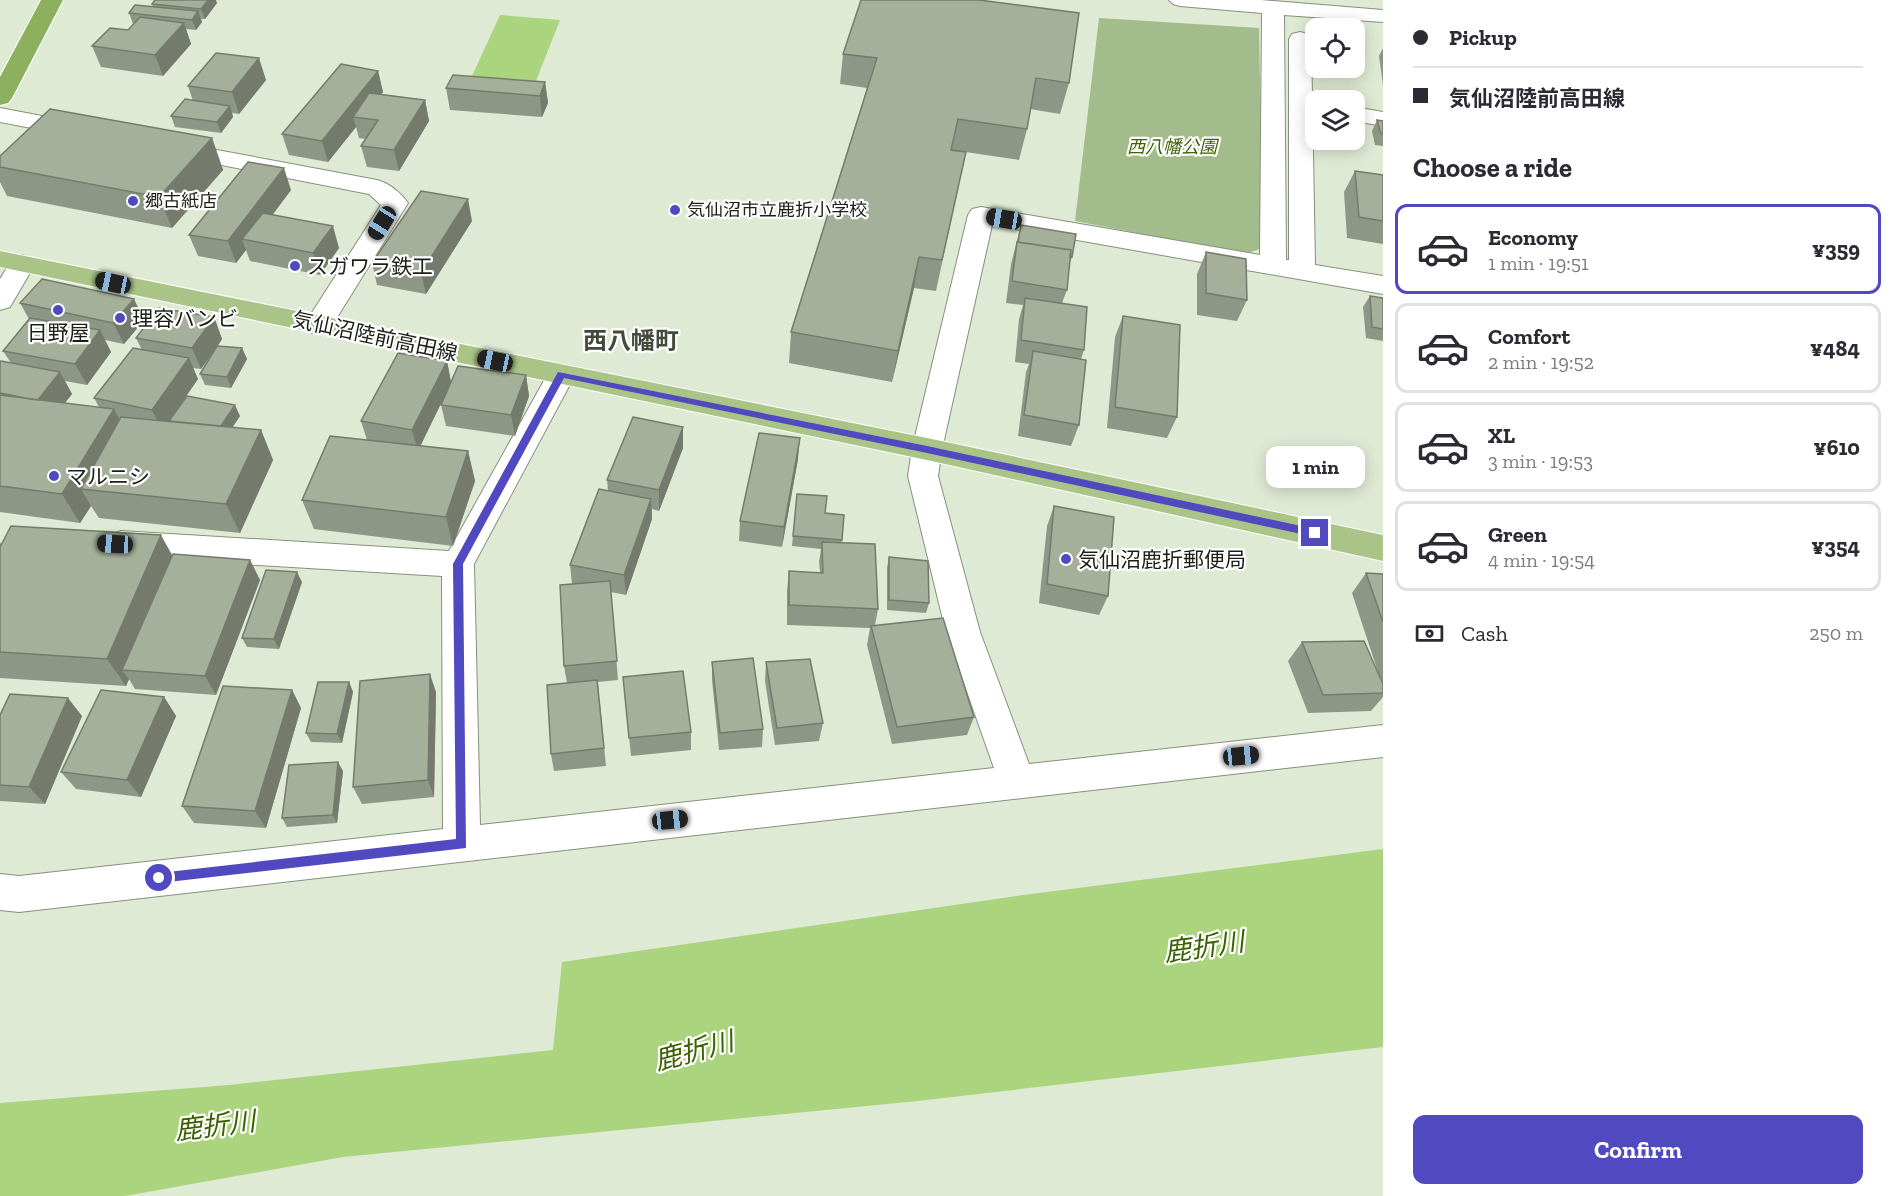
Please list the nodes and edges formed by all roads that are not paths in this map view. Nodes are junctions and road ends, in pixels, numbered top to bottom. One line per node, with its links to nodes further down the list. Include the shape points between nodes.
1 (52, 0): 7 (highway)
2 (1180, 0): 3 (street)
3 (1273, 8): 4 (street); 15 (street)
4 (1383, 16)
5 (1300, 39): 6 (street)
6 (1306, 90)
7 (0, 98)
8 (0, 115): 11 (street)
9 (1365, 116): 10 (street)
10 (1383, 119)
11 (106, 136)
12 (153, 145): 19 (street, via 377,188 395,202)
13 (1306, 150): 16 (street)
14 (11, 262): 18 (street); 19 (main road, 気仙沼陸前高田線)
15 (1273, 266): 16 (street); 21 (street, via 981,215)
16 (1302, 271): 17 (street)
17 (1383, 285)
18 (0, 301)
19 (318, 325): 20 (main road, 気仙沼陸前高田線)
20 (561, 375): 21 (main road, 気仙沼陸前高田線); 24 (street)
21 (927, 449): 23 (main road, 気仙沼陸前高田線); 26 (street, via 923,476 963,632)
22 (94, 543): 24 (street)
23 (1383, 548)
24 (458, 564): 27 (street)
25 (1383, 741): 26 (street)
26 (1017, 781): 27 (street)
27 (462, 844): 28 (street, via 20,894)
28 (0, 892)

